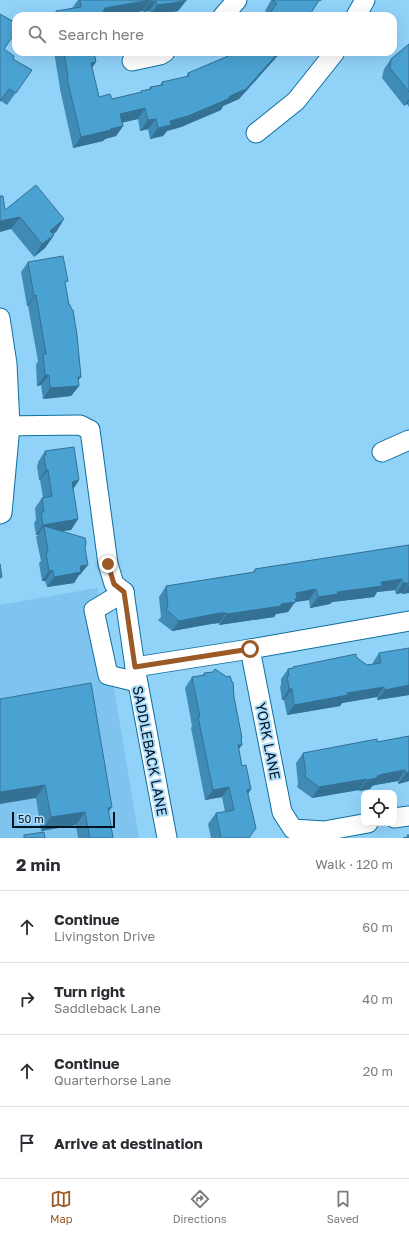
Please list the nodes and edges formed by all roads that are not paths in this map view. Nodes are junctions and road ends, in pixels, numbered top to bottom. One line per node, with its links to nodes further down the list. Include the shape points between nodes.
1 (237, 0): 3 (street)
2 (365, 0): 4 (street)
3 (226, 12)
4 (358, 12)
5 (155, 56): 7 (street)
6 (332, 56): 8 (street, via 296,101)
7 (132, 61)
8 (256, 133)
9 (0, 318): 10 (street, via 7,364)
10 (5, 426): 13 (street); 14 (street, via 80,425 90,430 108,564 114,584)
11 (409, 440): 12 (street)
12 (382, 452)
13 (0, 514)
14 (124, 592): 17 (street, SADDLEBACK LANE); 17 (street, via 94,610 108,675)
15 (409, 621): 16 (street)
16 (250, 649): 17 (street); 20 (street, YORK LANE, via 282,812 293,830 324,831)
17 (136, 675): 21 (street, SADDLEBACK LANE)
18 (409, 816): 19 (street)
19 (397, 818)
20 (361, 824)
21 (166, 838)

